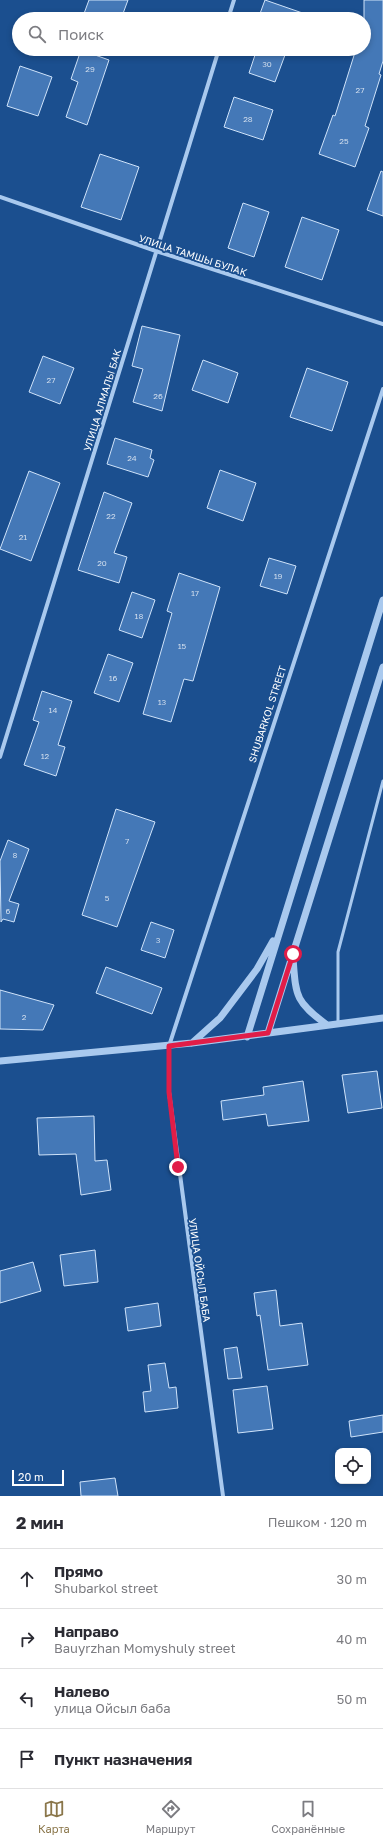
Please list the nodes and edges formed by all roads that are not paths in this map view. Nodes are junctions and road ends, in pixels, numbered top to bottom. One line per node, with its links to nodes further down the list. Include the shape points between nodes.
1 (234, 0): 2 (street)
2 (230, 12)
3 (217, 56): 5 (street, УЛИЦА АЛМАЛЫ БАК)
4 (0, 198): 5 (street, УЛИЦА ТАМШЫ БУЛАК)
5 (156, 252): 6 (street, УЛИЦА ТАМШЫ БУЛАК); 10 (street, УЛИЦА АЛМАЛЫ БАК)
6 (383, 324)
7 (383, 389): 20 (street, SHUBARKOL STREET)
8 (383, 600): 12 (street)
9 (383, 667): 13 (street)
10 (0, 757)
11 (383, 781): 15 (lane, via 338,952)
12 (280, 929): 18 (street); 19 (street, via 258,969 239,994 220,1018)
13 (293, 954): 16 (street, via 296,988 301,1002); 17 (street)
14 (383, 1018): 15 (street)
15 (338, 1023): 16 (street)
16 (327, 1025): 17 (street)
17 (268, 1033): 18 (street)
18 (247, 1036): 19 (street)
19 (192, 1043): 20 (street)
20 (169, 1046): 21 (street); 22 (street, УЛИЦА ОЙСЫЛ БАБА, via 169,1092)
21 (0, 1061)
22 (224, 1496)

